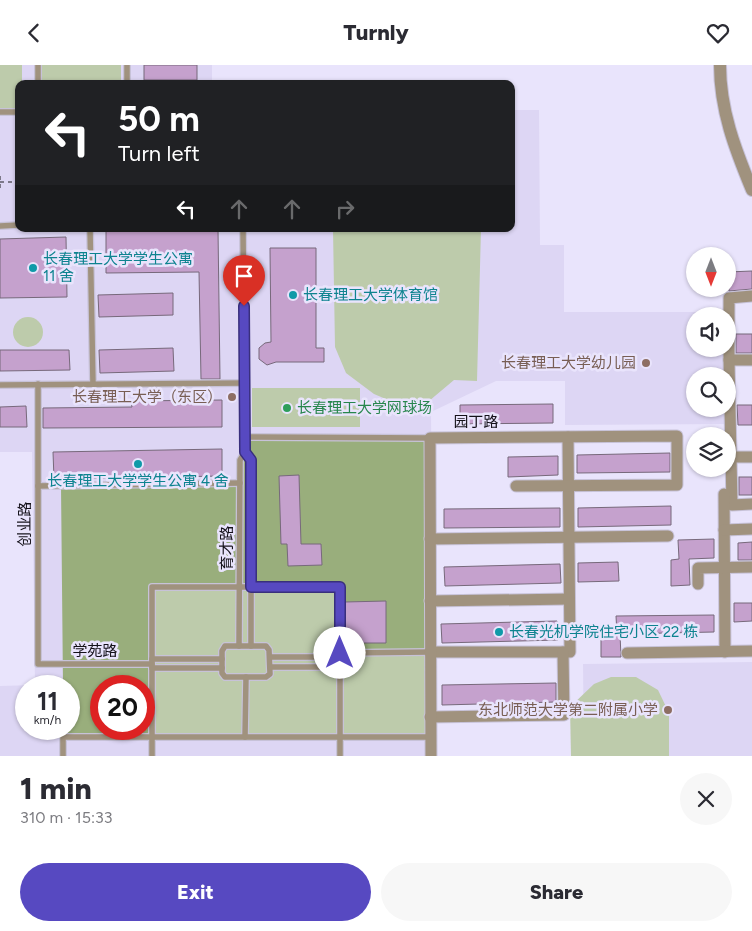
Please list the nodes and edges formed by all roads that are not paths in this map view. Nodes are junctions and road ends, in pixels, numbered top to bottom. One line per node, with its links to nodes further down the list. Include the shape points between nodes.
1 (38, 65): 4 (lane)
2 (126, 65): 5 (lane)
3 (720, 65): 8 (street, via 725,115)
4 (38, 80)
5 (127, 80)
6 (0, 112): 7 (lane)
7 (15, 112)
8 (747, 166): 9 (street)
9 (752, 190)
10 (15, 225): 11 (lane)
11 (0, 226)
12 (90, 232): 19 (lane)
13 (243, 232): 17 (lane, 育才路)
14 (752, 296): 15 (street, via 729,298)
15 (729, 360): 16 (street); 21 (street)
16 (752, 360)
17 (245, 383): 19 (lane); 22 (lane, 育才路)
18 (38, 384): 19 (lane); 20 (lane); 30 (lane, 创业路)
19 (93, 384)
20 (0, 385)
21 (731, 427)
22 (245, 437): 24 (lane, 园丁路); 25 (lane, 育才路)
23 (568, 437): 24 (street, 园丁路); 32 (street); 32 (street, 园丁路, via 677,436 677,485)
24 (430, 438): 39 (street)
25 (245, 452): 29 (lane, 育才路, via 240,459); 44 (lane, 育才路, via 251,460)
26 (736, 457): 27 (street)
27 (752, 457)
28 (732, 477): 34 (street, via 732,505)
29 (240, 483): 30 (lane); 43 (lane, 育才路)
30 (38, 486): 58 (lane, 创业路)
31 (516, 486): 32 (street)
32 (568, 486): 38 (street)
33 (724, 494): 36 (street)
34 (752, 505)
35 (752, 529): 36 (street)
36 (724, 530): 41 (street)
37 (668, 536): 38 (street)
38 (569, 538): 39 (street); 45 (street)
39 (430, 539): 46 (street)
40 (752, 567): 41 (street)
41 (724, 568): 42 (street, via 698,568); 52 (street)
42 (698, 584)
43 (239, 587): 44 (lane); 47 (lane, 育才路); 57 (lane, via 152,587)
44 (251, 587): 48 (lane, 育才路); 54 (lane, via 340,587)
45 (569, 599): 46 (street); 51 (street, via 570,652)
46 (430, 601): 50 (street)
47 (239, 646): 48 (lane); 56 (lane, via 225,646)
48 (251, 646): 55 (lane, via 266,646)
49 (752, 651): 52 (street)
50 (430, 652): 51 (street); 54 (lane); 64 (street)
51 (563, 652): 64 (street, via 564,715)
52 (725, 652): 53 (street)
53 (627, 653)
54 (340, 655): 55 (lane); 60 (lane)
55 (270, 657): 59 (lane)
56 (222, 659): 57 (lane, 学苑路); 61 (lane)
57 (152, 663): 58 (lane, 学苑路); 61 (lane, 学苑路); 62 (lane)
58 (38, 664)
59 (270, 667): 60 (lane); 63 (lane, via 270,674 266,677)
60 (340, 667): 68 (lane)
61 (222, 668): 63 (lane, via 226,677)
62 (152, 675)
63 (246, 677): 67 (lane)
64 (430, 717): 69 (street)
65 (90, 737): 71 (lane, via 63,737)
66 (155, 737): 67 (lane)
67 (245, 737): 68 (lane)
68 (340, 737): 69 (lane); 73 (lane)
69 (430, 737): 74 (street)
70 (152, 740): 72 (lane)
71 (63, 756)
72 (152, 756)
73 (340, 756)
74 (431, 756)

